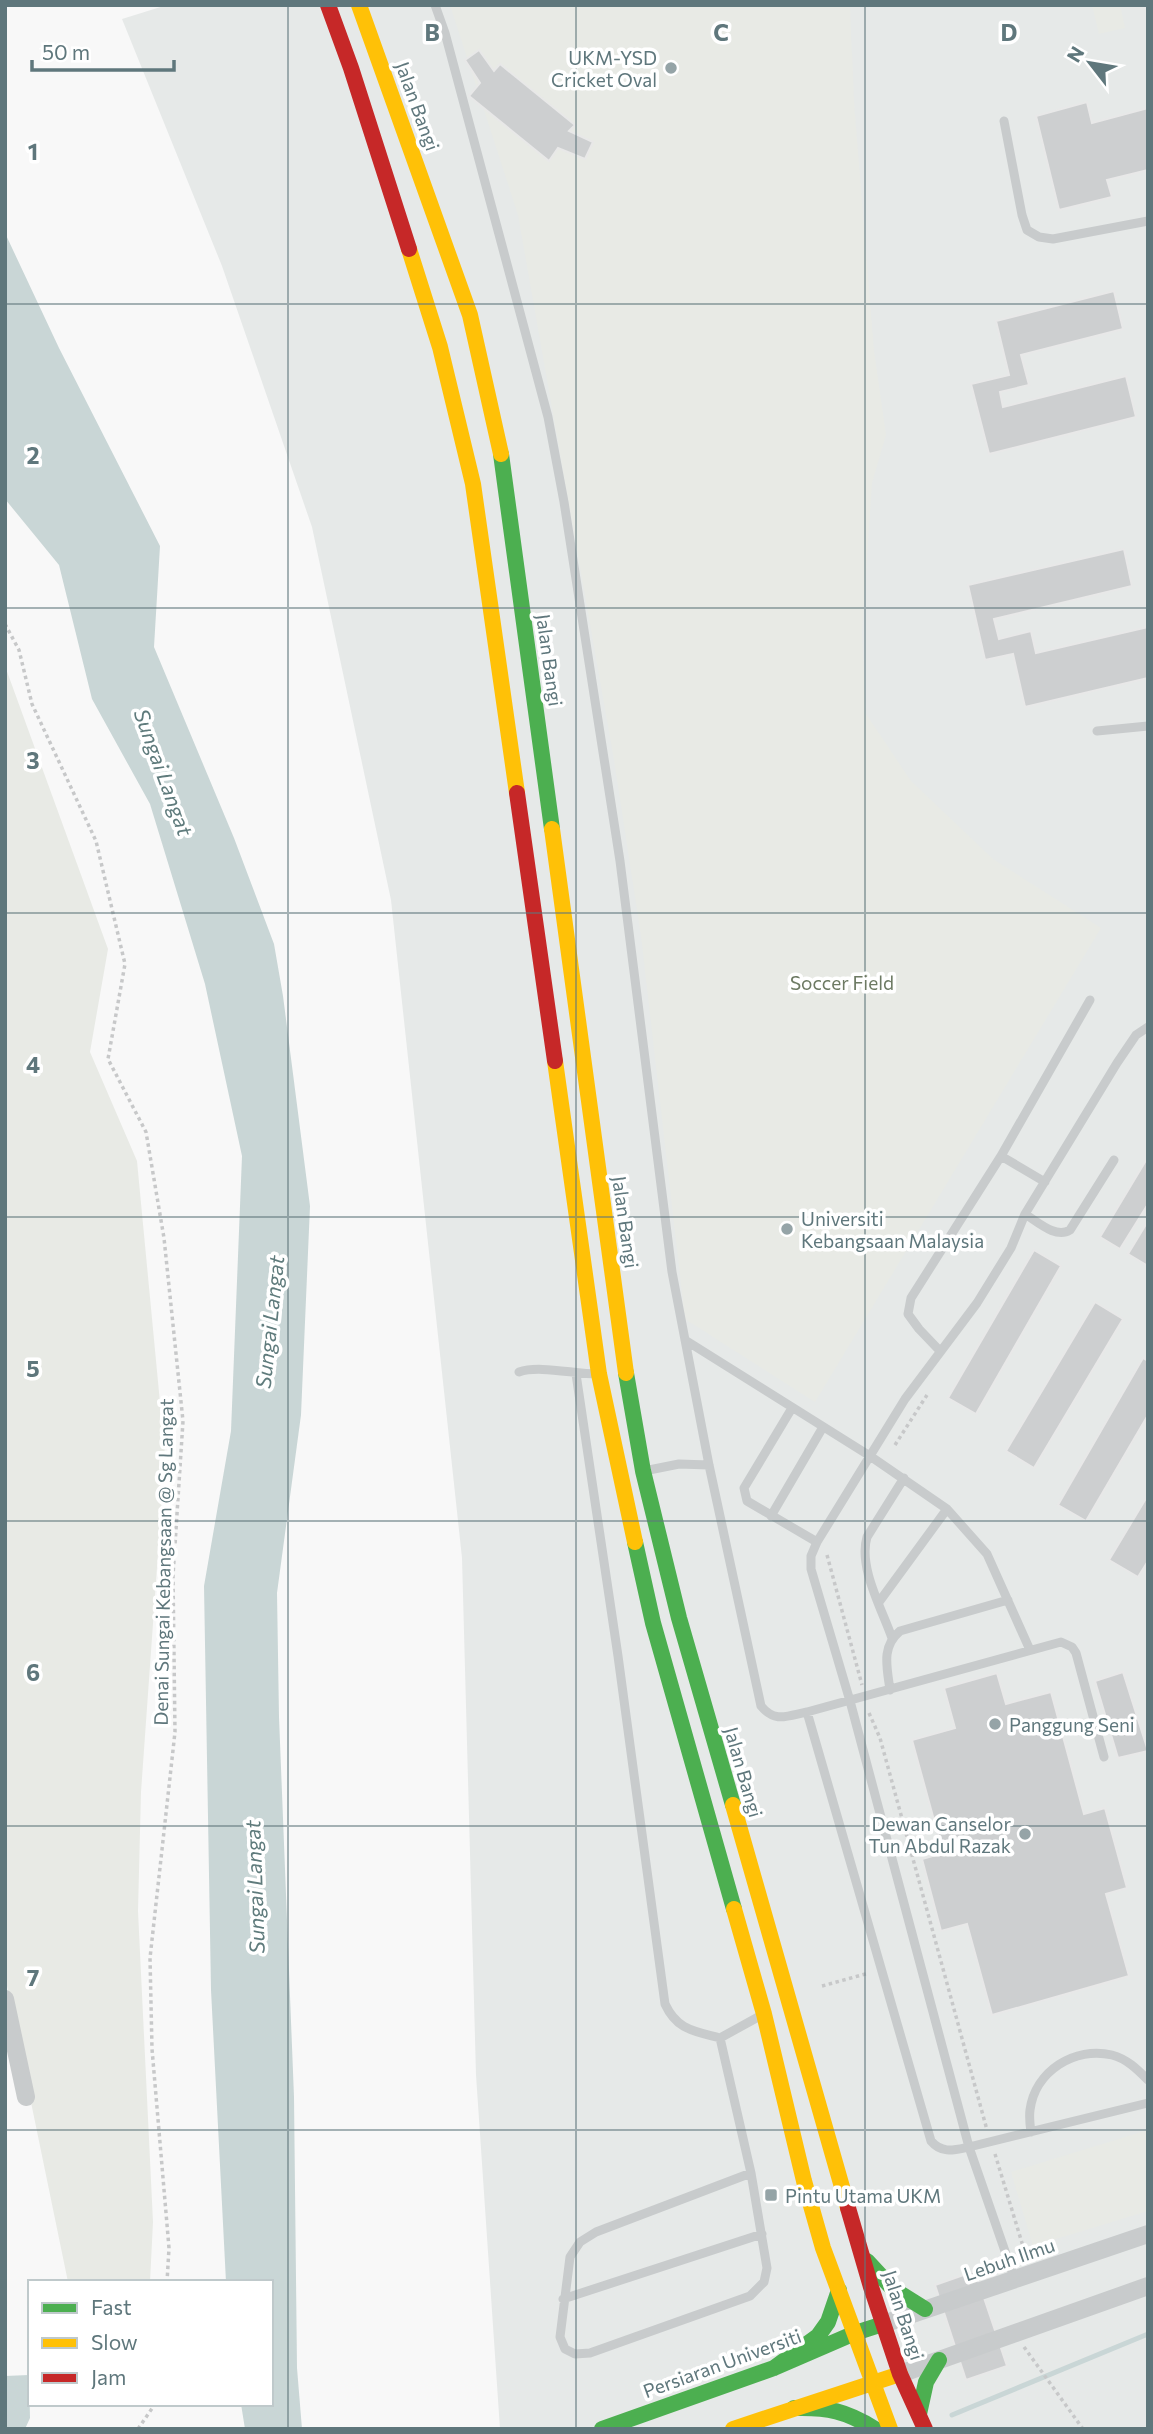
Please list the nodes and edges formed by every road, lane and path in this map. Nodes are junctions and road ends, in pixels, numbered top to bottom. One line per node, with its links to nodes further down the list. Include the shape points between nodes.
1 (328, 5): 19 (main road, via 440,347 473,484)
2 (359, 5): 24 (main road, Jalan Bangi, via 470,315 499,441 625,1369)
3 (435, 5): 15 (lane, via 548,417 620,861 670,1258)
4 (1004, 121): 5 (lane, via 1027,230 1053,239)
5 (1148, 221)
6 (5, 624): 52 (path, Denai Sungai Kebangsaan @ Sg Langat, via 19,650 32,704 96,841 125,964 108,1059 146,1132 164,1238 184,1421 173,1576 175,1732 150,1958 152,2049 169,2248)
7 (1148, 726): 8 (lane)
8 (1097, 732)
9 (1090, 1000): 11 (lane)
10 (1148, 1027): 13 (lane, via 1136,1035 1117,1063)
11 (1001, 1156): 13 (lane); 16 (lane, via 911,1298 908,1314)
12 (1114, 1160): 14 (lane, via 1066,1233 1057,1233)
13 (1045, 1182): 14 (lane)
14 (1025, 1214): 16 (lane, via 1011,1248 977,1303)
15 (685, 1340): 20 (lane); 23 (lane)
16 (940, 1351): 22 (lane)
17 (519, 1373): 18 (lane, via 528,1369)
18 (576, 1374): 19 (lane); 41 (lane, via 666,2004 672,2019 690,2030)
19 (599, 1374): 40 (main road, via 653,1623)
20 (792, 1408): 21 (lane); 27 (lane, via 744,1488 747,1501)
21 (823, 1427): 22 (lane); 27 (lane)
22 (870, 1456): 25 (lane); 28 (lane)
23 (709, 1465): 24 (lane, via 679,1464); 35 (lane, via 761,1706 776,1717)
24 (643, 1471): 51 (main road, Jalan Bangi, via 682,1632)
25 (904, 1478): 26 (lane); 30 (lane, via 864,1547 864,1562)
26 (947, 1509): 29 (lane, via 987,1554); 30 (lane)
27 (771, 1516): 28 (lane)
28 (817, 1542): 34 (lane, via 811,1569)
29 (1008, 1600): 31 (lane, via 900,1631); 32 (lane)
30 (879, 1602): 31 (lane)
31 (892, 1638): 33 (lane, via 886,1655)
32 (1030, 1650): 33 (lane); 36 (lane, via 1061,1642 1072,1647)
33 (890, 1689): 34 (lane)
34 (850, 1701): 35 (lane); 47 (lane)
35 (807, 1713): 37 (lane)
36 (1104, 1757)
37 (881, 1969): 38 (path); 47 (lane, via 931,2141 948,2151)
38 (822, 1986)
39 (5, 1999): 42 (street)
40 (764, 2014): 41 (lane); 55 (main road, via 804,2181)
41 (720, 2038): 48 (lane)
42 (12, 2069): 44 (street)
43 (1148, 2080): 46 (lane, via 1113,2055 1090,2053 1069,2058 1050,2070 1037,2088 1030,2110)
44 (26, 2097)
45 (1148, 2103): 46 (lane)
46 (1031, 2132): 47 (lane)
47 (969, 2147): 53 (lane)
48 (751, 2174): 49 (lane); 56 (lane, via 580,2242 570,2257)
49 (762, 2234): 56 (lane); 56 (lane, via 767,2268 764,2282 750,2296 590,2353 565,2349 560,2337)
50 (1148, 2234): 53 (street, Lebuh Ilmu)
51 (863, 2257): 57 (main road, via 895,2292); 58 (main road, Jalan Bangi)
52 (167, 2280)
53 (1015, 2280): 57 (street, Lebuh Ilmu)
54 (1148, 2286): 60 (street)
55 (839, 2290): 59 (main road); 62 (main road, via 818,2336)
56 (564, 2299)
57 (925, 2309): 58 (street, Lebuh Ilmu)
58 (883, 2324): 59 (main road, Persiaran Universiti); 63 (main road, Jalan Bangi)
59 (855, 2333): 62 (main road, Persiaran Universiti); 64 (main road)
60 (939, 2360): 63 (street); 67 (main road, via 926,2382)
61 (1033, 2360): 73 (path)
62 (774, 2368): 69 (main road, Persiaran Universiti)
63 (900, 2374): 64 (main road); 67 (main road, Jalan Bangi)
64 (873, 2382): 66 (main road); 72 (main road)
65 (154, 2406): 68 (path)
66 (794, 2408): 70 (main road); 71 (main road, via 833,2407)
67 (922, 2421)
68 (138, 2429)
69 (603, 2429)
70 (733, 2429)
71 (875, 2429)
72 (890, 2429)
73 (1083, 2429)

